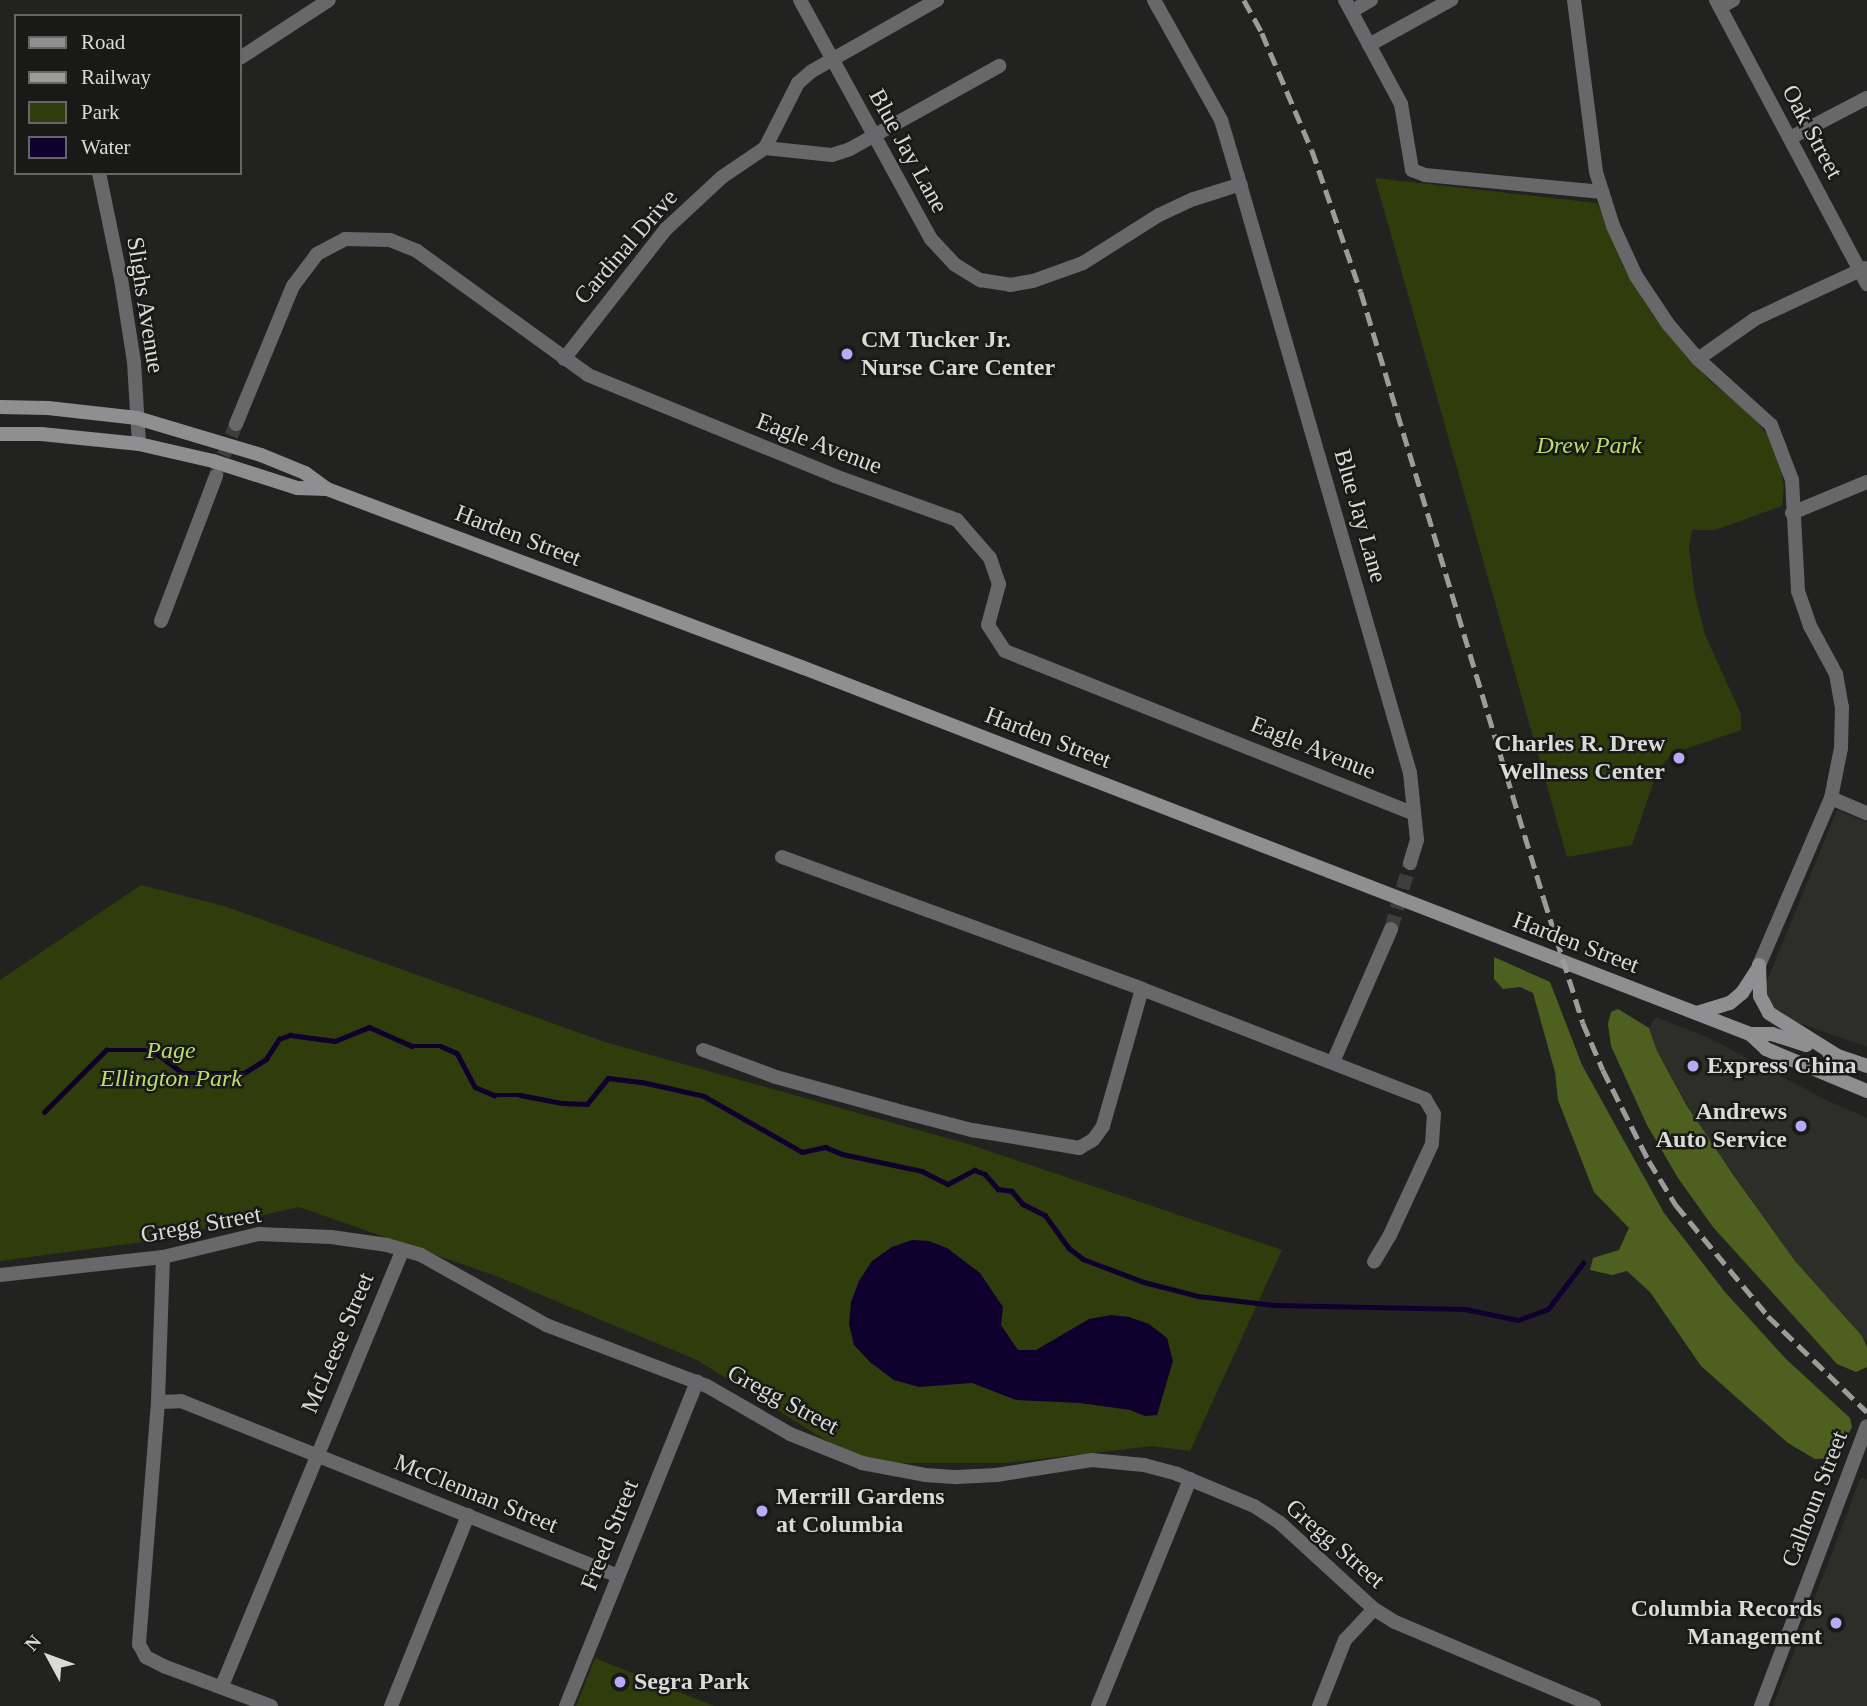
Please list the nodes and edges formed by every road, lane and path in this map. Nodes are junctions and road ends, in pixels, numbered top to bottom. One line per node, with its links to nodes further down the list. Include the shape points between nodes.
1 (329, 0): 11 (street)
2 (800, 0): 12 (street, Blue Jay Lane)
3 (937, 0): 12 (street, Cardinal Drive)
4 (1154, 0): 19 (street, Blue Jay Lane, via 1221,120)
5 (1371, 0): 9 (street)
6 (1451, 0): 10 (street)
7 (1574, 0): 20 (street)
8 (1723, 2): 16 (street, Oak Street)
9 (1349, 5): 10 (street)
10 (1369, 45): 20 (street, via 1401,104 1412,170)
11 (242, 57)
12 (832, 59): 15 (street, Blue Jay Lane); 17 (street, Cardinal Drive, via 798,83)
13 (999, 66): 15 (street)
14 (1867, 98): 16 (street)
15 (873, 136): 17 (street, via 832,155); 19 (street, Blue Jay Lane, via 931,239 954,264 980,280 1010,285 1083,263 1159,215 1194,198)
16 (1790, 138): 21 (street, Oak Street)
17 (765, 148): 23 (street, Cardinal Drive, via 722,177 666,229)
18 (99, 175): 26 (street, Slighs Avenue, via 125,306)
19 (1241, 184): 36 (street, Blue Jay Lane, via 1410,774)
20 (1602, 192): 24 (street, via 1636,276)
21 (1863, 269): 22 (street, Oak Street); 24 (street, via 1755,319)
22 (1867, 284)
23 (565, 359): 27 (street, Eagle Avenue, via 417,251 390,240 345,239 317,254 293,286); 36 (street, Eagle Avenue, via 600,380 835,476 957,520 990,558 999,584 988,625 1005,651)
24 (1698, 359): 33 (street, via 1771,425 1792,480)
25 (0, 407): 26 (main road, Harden Street)
26 (137, 418): 29 (street, Slighs Avenue); 32 (main road, Harden Street, via 261,455 305,473)
27 (236, 424)
28 (0, 434): 29 (main road, Harden Street)
29 (139, 444): 32 (main road, Harden Street, via 297,488)
30 (215, 479): 34 (street)
31 (1867, 482): 33 (street)
32 (327, 489): 43 (main road, Harden Street)
33 (1792, 513): 35 (street, via 1798,591 1810,626 1836,674 1842,707 1841,748)
34 (161, 621)
35 (1831, 799): 37 (street); 41 (street)
36 (1413, 813): 39 (street, Blue Jay Lane, via 1416,840)
37 (1867, 813)
38 (782, 857): 42 (street)
39 (1410, 863)
40 (1391, 929): 47 (street)
41 (1759, 965): 43 (main road, via 1730,1003); 46 (main road, via 1760,996 1769,1013)
42 (1142, 989): 45 (street, via 1103,1126 1093,1140 1079,1148 972,1130 895,1110 776,1077); 47 (street)
43 (1695, 1013): 44 (main road, Harden Street)
44 (1750, 1034): 46 (main road, Harden Street, via 1772,1034); 49 (main road, Harden Street, via 1766,1049)
45 (703, 1050)
46 (1836, 1055): 48 (main road, Harden Street)
47 (1333, 1062): 52 (street, via 1425,1099 1434,1114 1432,1144)
48 (1867, 1066)
49 (1867, 1091)
50 (402, 1250): 51 (street, Gregg Street, via 331,1237 259,1234); 54 (street, Gregg Street, via 421,1255 546,1325); 57 (street, McLeese Street)
51 (163, 1257): 53 (street, Gregg Street); 55 (street)
52 (1374, 1262)
53 (0, 1275)
54 (697, 1381): 58 (street, Gregg Street, via 789,1434 883,1468 957,1477 1092,1460 1156,1468); 60 (street, Freed Street)
55 (158, 1402): 57 (street, McClennan Street, via 181,1401); 62 (street, via 139,1644 145,1657)
56 (1867, 1426): 69 (street, Calhoun Street)
57 (317, 1454): 59 (street, McClennan Street); 62 (street, McLeese Street)
58 (1190, 1479): 61 (street, Gregg Street, via 1254,1506 1279,1522); 66 (street)
59 (468, 1515): 60 (street, McClennan Street); 64 (street)
60 (618, 1576): 65 (street, Freed Street)
61 (1374, 1609): 67 (street, via 1345,1640); 68 (street, Gregg Street)
62 (222, 1686): 63 (street)
63 (271, 1706)
64 (391, 1706)
65 (566, 1706)
66 (1098, 1706)
67 (1319, 1706)
68 (1594, 1706)
69 (1762, 1706)

